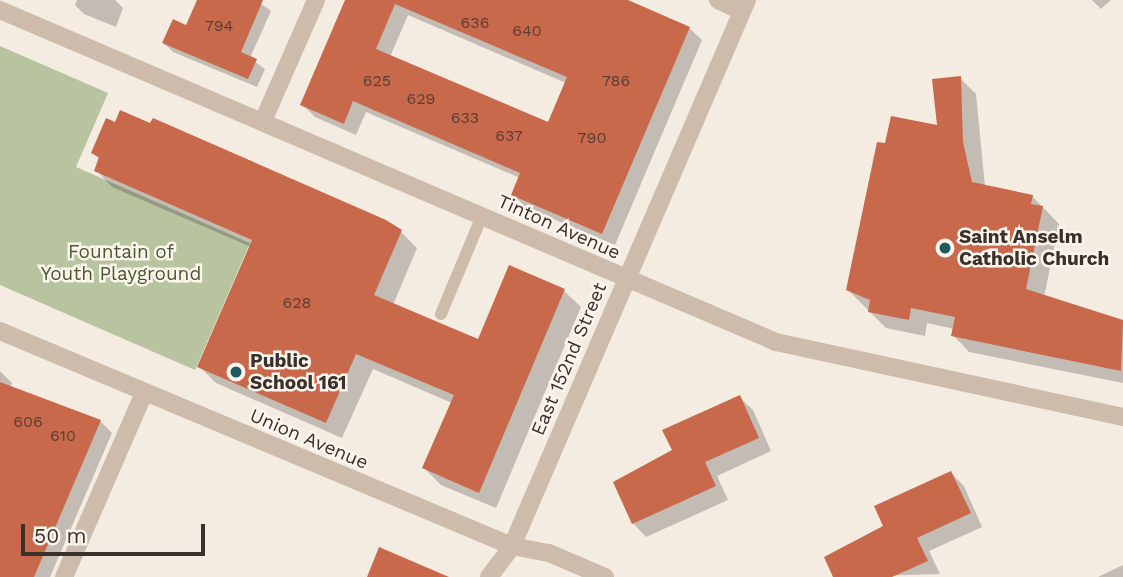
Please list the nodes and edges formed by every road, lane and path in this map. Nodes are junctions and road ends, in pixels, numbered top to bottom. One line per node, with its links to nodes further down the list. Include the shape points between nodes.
1 (316, 0): 5 (street)
2 (718, 0): 3 (street)
3 (745, 5): 7 (street, East 152nd Street)
4 (0, 10): 5 (street, Tinton Avenue)
5 (262, 121): 6 (street, Tinton Avenue)
6 (482, 216): 7 (street, Tinton Avenue); 8 (lane)
7 (626, 279): 11 (street, Tinton Avenue, via 776,342); 12 (street, East 152nd Street)
8 (441, 314)
9 (0, 331): 10 (street, Union Avenue)
10 (144, 393): 12 (street, Union Avenue); 13 (street)
11 (1123, 417)
12 (512, 546): 14 (street, East 152nd Street); 15 (street, Union Avenue, via 549,553)
13 (64, 577)
14 (489, 577)
15 (605, 577)

